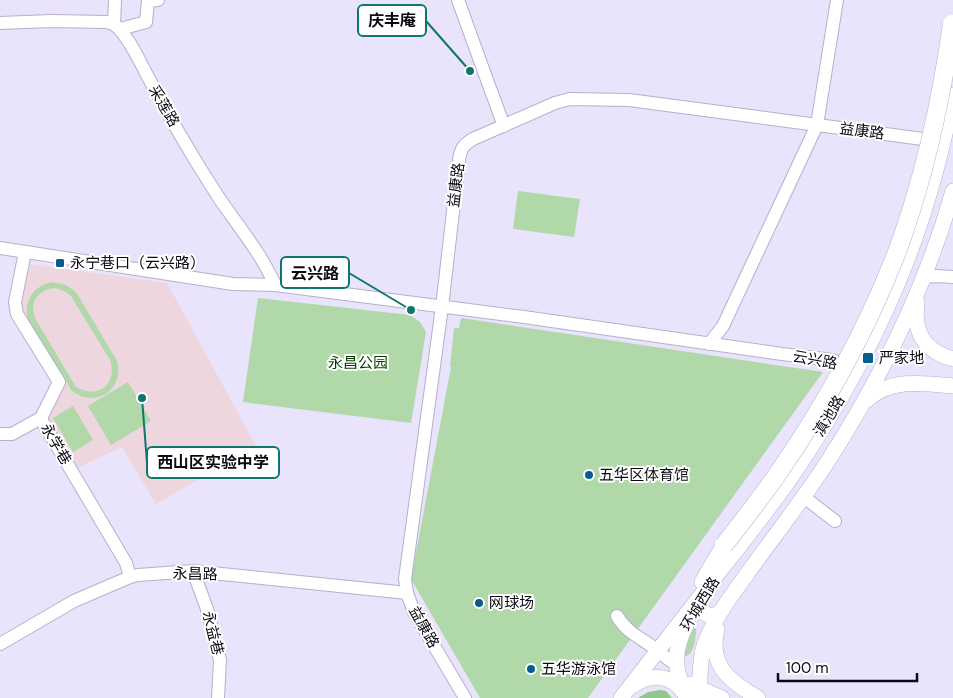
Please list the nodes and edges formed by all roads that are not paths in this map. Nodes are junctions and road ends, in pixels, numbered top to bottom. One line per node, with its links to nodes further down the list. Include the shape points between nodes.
1 (115, 0): 7 (street)
2 (158, 0): 7 (street, via 148,1 146,22)
3 (458, 0): 10 (street)
4 (837, 0): 9 (street)
5 (0, 23): 7 (street, via 106,22)
6 (952, 24): 29 (highway, bridge, via 927,154 908,220 886,277 853,348 810,425)
7 (117, 27): 17 (street, 采莲路, via 207,180)
8 (953, 95): 11 (main road, 滇池路)
9 (818, 125): 10 (street, 益康路, via 629,100 570,99); 11 (street, 益康路); 19 (street, via 722,326)
10 (504, 126): 18 (street, 益康路, via 464,144 461,151)
11 (943, 142): 21 (main road, 滇池路, via 909,255)
12 (953, 191): 15 (main road, 滇池路)
13 (0, 248): 14 (street, 云兴路)
14 (25, 252): 17 (street, 云兴路, via 233,284); 25 (street, 永学巷, via 15,302 17,314 59,382)
15 (924, 277): 16 (street); 20 (main road, via 916,309 918,330 928,346); 24 (main road, 滇池路)
16 (953, 277)
17 (275, 284): 18 (street, 云兴路)
18 (442, 307): 19 (street, 云兴路); 33 (street, 益康路, via 406,579)
19 (709, 344): 21 (street, 云兴路, via 832,360)
20 (953, 359)
21 (856, 370): 34 (main road, 滇池路, via 785,486)
22 (953, 374): 23 (main road)
23 (953, 385): 24 (main road, via 889,387 873,395)
24 (857, 413): 27 (main road, 滇池路)
25 (41, 418): 26 (street, via 12,434); 31 (street, 永学巷, via 126,563)
26 (0, 434)
27 (804, 497): 28 (street); 32 (main road, 滇池路)
28 (835, 521)
29 (724, 545): 34 (main road, via 705,577); 37 (main road, via 698,584)
30 (193, 571): 31 (street, 永昌路); 33 (street, 永昌路); 45 (street, 永益巷, via 220,660)
31 (130, 577): 38 (street, 永昌路, via 74,601)
32 (735, 591): 35 (main road, 滇池路); 49 (main road, via 718,627 714,651 728,677)
33 (407, 593): 46 (street, 益康路, via 414,612)
34 (696, 604): 35 (main road, via 700,603 702,611 709,615 716,615); 37 (main road)
35 (722, 610): 43 (main road, 滇池路, via 704,647)
36 (617, 616): 39 (street, via 630,633)
37 (679, 631): 39 (main road); 40 (main road, 环城西路)
38 (0, 644)
39 (658, 651): 40 (street); 44 (main road)
40 (676, 665): 42 (main road, 环城西路)
41 (653, 677): 42 (main road); 44 (main road, via 638,682); 47 (main road, via 672,681)
42 (680, 680): 43 (main road, 环城西路, via 686,691)
43 (696, 694): 48 (main road, 环城西路)
44 (623, 696)
45 (218, 698)
46 (465, 698)
47 (686, 698)
48 (722, 698)
49 (758, 698)

